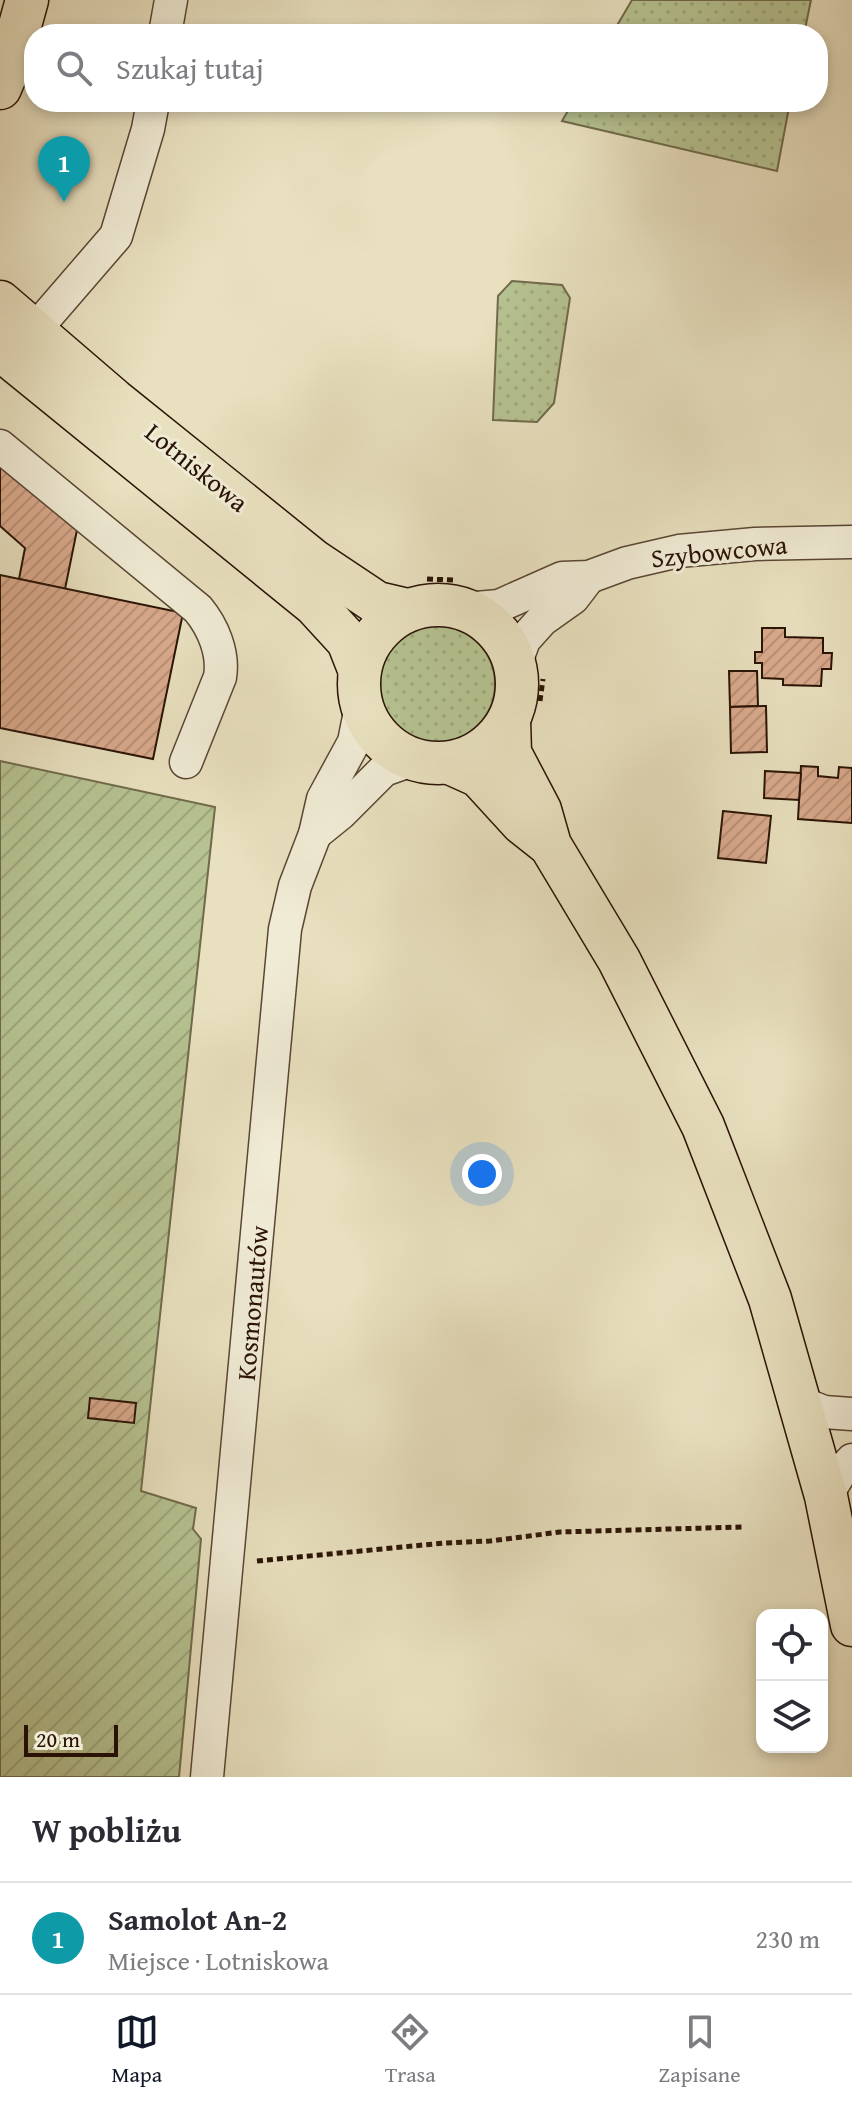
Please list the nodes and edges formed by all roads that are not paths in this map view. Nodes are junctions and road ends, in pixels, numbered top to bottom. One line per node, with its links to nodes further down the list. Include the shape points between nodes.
1 (27, 0): 4 (main road)
2 (171, 0): 3 (street)
3 (167, 24)
4 (0, 88)
5 (151, 112): 7 (street, via 116,236)
6 (0, 302): 7 (main road, Lotniskowa)
7 (11, 352): 12 (main road, Lotniskowa, via 114,400 314,561 377,603); 14 (main road, Lotniskowa, via 315,605 348,641)
8 (0, 446): 16 (street, via 209,622 222,663 220,677)
9 (852, 542): 10 (street, Szybowcowa, via 679,551)
10 (589, 577): 11 (street, Szybowcowa, via 562,578 499,606); 13 (street, Szybowcowa, via 524,640)
11 (465, 609): 12 (main road, via 446,604); 13 (main road, via 498,631)
12 (407, 610): 14 (main road, via 375,634 365,651)
13 (515, 665): 15 (main road, via 515,702)
14 (360, 688): 17 (main road, via 369,724 380,740 395,752); 18 (street, Kosmonautów, via 354,742 323,799)
15 (509, 720): 17 (main road, via 499,736 469,758); 19 (main road, via 510,753 540,810)
16 (186, 762)
17 (431, 762): 18 (street, Kosmonautów, via 384,770); 19 (main road, via 479,776)
18 (315, 834): 25 (street, Kosmonautów, via 285,929)
19 (550, 845): 20 (main road, via 619,960 703,1126 770,1299)
20 (801, 1403): 21 (street); 23 (main road)
21 (852, 1414)
22 (852, 1460): 23 (street)
23 (826, 1496): 24 (main road)
24 (852, 1625)
25 (207, 1777)

